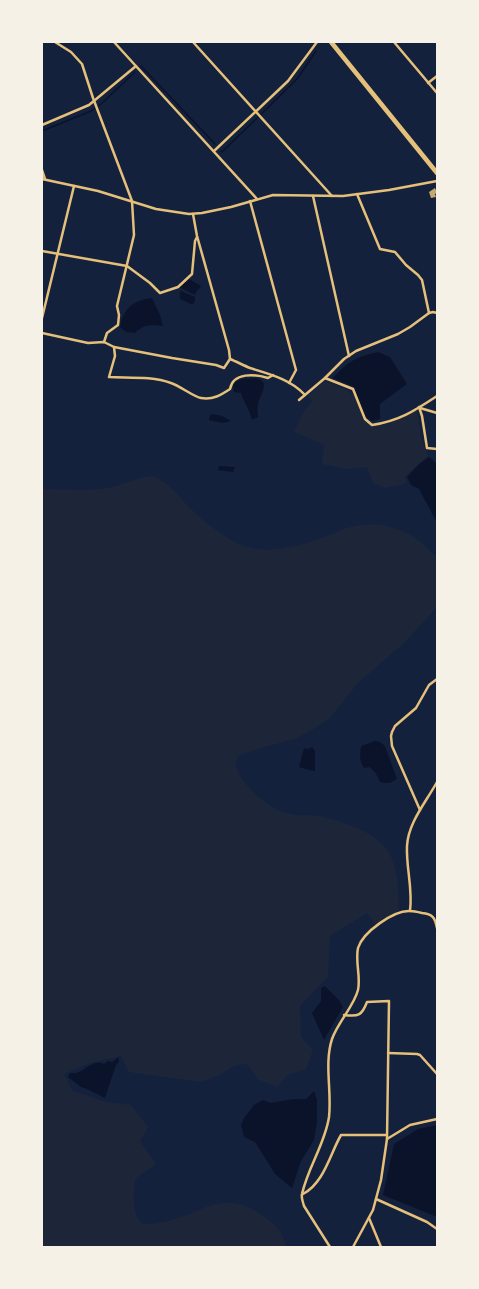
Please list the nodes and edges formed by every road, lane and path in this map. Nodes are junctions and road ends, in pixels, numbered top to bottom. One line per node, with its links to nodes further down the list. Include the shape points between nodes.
1 (55, 42): 11 (street, via 71,52 82,64)
2 (114, 42): 7 (street)
3 (193, 42): 12 (street)
4 (317, 42): 12 (street, via 288,81)
5 (331, 42): 16 (main road)
6 (394, 42): 9 (street)
7 (136, 66): 11 (street); 14 (street)
8 (437, 76): 9 (street)
9 (428, 83): 10 (street)
10 (437, 93)
11 (95, 103): 13 (street); 24 (street)
12 (256, 112): 14 (street); 22 (street)
13 (42, 125)
14 (214, 151): 23 (street)
15 (42, 170): 17 (street)
16 (437, 173)
17 (44, 179): 19 (street)
18 (437, 180): 20 (street)
19 (74, 186): 24 (street); 29 (street)
20 (357, 194): 22 (street); 31 (street, via 380,249 395,252 422,280)
21 (312, 196): 22 (street); 23 (street, via 273,195); 37 (street)
22 (332, 196)
23 (257, 199): 25 (street)
24 (132, 201): 26 (street); 30 (street, via 134,235)
25 (250, 201): 26 (street); 41 (street, via 296,370)
26 (193, 214): 27 (street)
27 (198, 236): 30 (street, via 195,241 192,274 178,287 160,293); 38 (street)
28 (42, 251): 29 (street)
29 (58, 254): 30 (street); 33 (street)
30 (127, 266): 35 (street, via 117,306 118,325 107,333)
31 (430, 313): 32 (street); 37 (street, via 398,334)
32 (437, 313)
33 (42, 318)
34 (42, 333): 35 (street, via 88,343)
35 (104, 342): 36 (street)
36 (114, 347): 38 (street, via 224,368); 39 (street, via 115,356 109,377 170,382 200,398 216,398 230,389 231,384 239,377 260,375 268,378)
37 (349, 356): 40 (street)
38 (230, 359): 39 (street)
39 (273, 375): 41 (street)
40 (325, 378): 42 (street); 45 (street, via 353,389 365,419 372,425 389,422)
41 (289, 383): 42 (street)
42 (304, 394): 44 (street)
43 (437, 396): 45 (street)
44 (299, 400)
45 (419, 407): 46 (street); 47 (street, via 426,448)
46 (437, 412)
47 (437, 449)
48 (437, 679): 50 (street, via 429,685 416,708 395,726 391,736 392,746)
49 (437, 782): 50 (street)
50 (420, 810): 51 (street, via 410,828 407,846 412,898)
51 (410, 911): 52 (street, via 430,915 435,919); 53 (street, via 393,916 365,936 358,949 360,978 357,992)
52 (437, 928)
53 (344, 1015): 54 (street, via 359,1015 367,1002 389,1001); 59 (street, via 334,1035 328,1057 329,1117)
54 (388, 1053): 55 (street, via 420,1055); 57 (street)
55 (437, 1074)
56 (437, 1119): 58 (street, via 410,1125)
57 (386, 1135): 58 (street); 59 (street, via 341,1135 322,1174 313,1187)
58 (387, 1139): 60 (street)
59 (302, 1194): 63 (street, via 304,1206)
60 (376, 1199): 61 (street); 62 (street)
61 (368, 1217): 64 (street); 65 (street)
62 (437, 1229)
63 (330, 1247)
64 (353, 1247)
65 (381, 1247)

